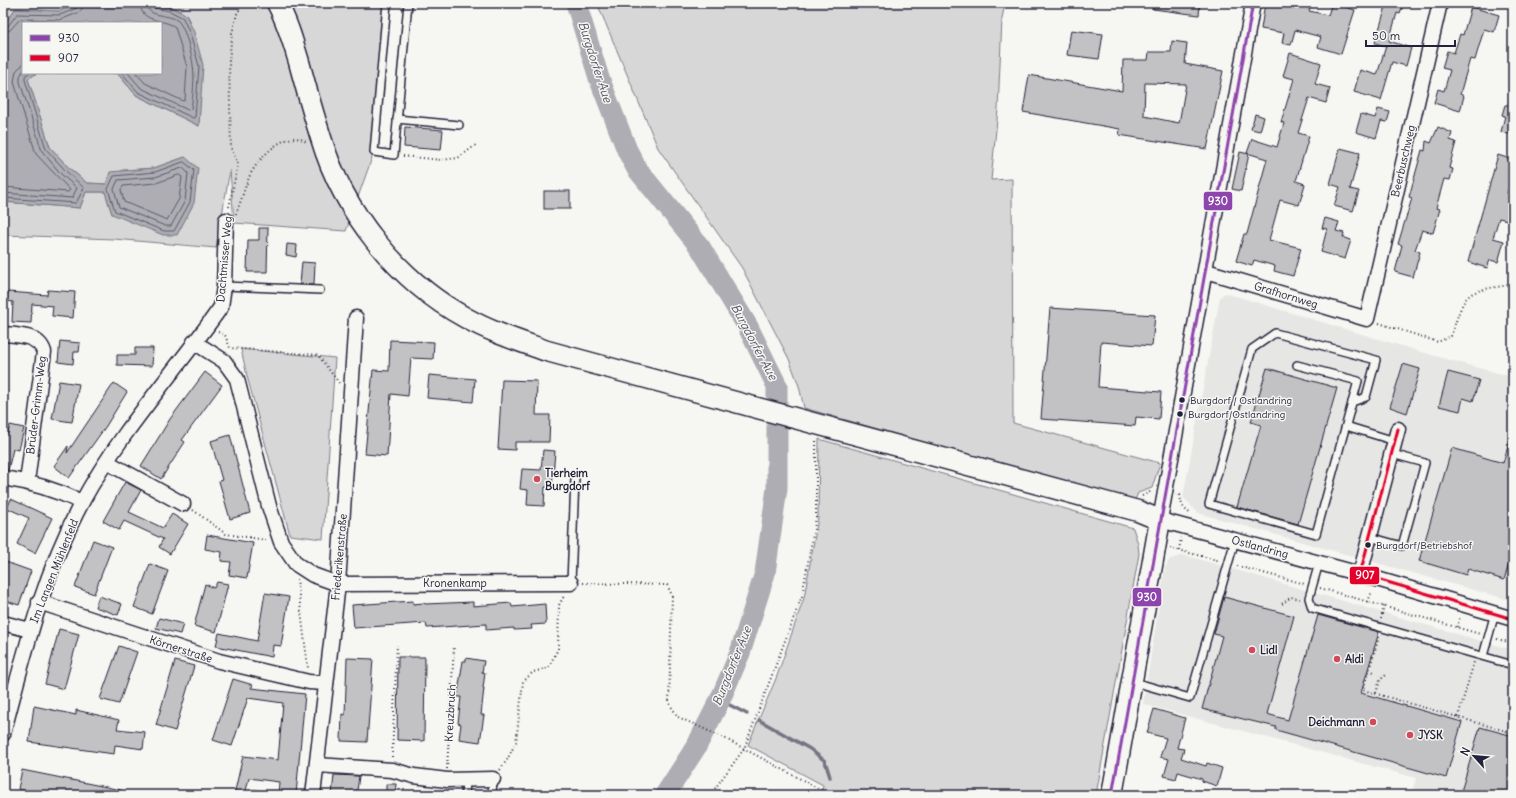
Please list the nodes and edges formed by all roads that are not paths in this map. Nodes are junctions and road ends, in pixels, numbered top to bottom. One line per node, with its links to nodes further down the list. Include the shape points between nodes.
1 (277, 3): 26 (street, via 293,44 335,176 360,220 385,251 412,278 438,300 466,318 507,337 547,351)
2 (387, 3): 6 (lane, via 374,152 394,155)
3 (408, 3): 6 (lane)
4 (1253, 3): 9 (street)
5 (1440, 3): 13 (street, Beerbuschweg)
6 (396, 119): 7 (lane)
7 (459, 125)
8 (226, 220): 10 (street, Dachtmisser Weg)
9 (1206, 271): 13 (street, Grafhornweg); 26 (street)
10 (224, 286): 11 (lane); 15 (street, Dachtmisser Weg, via 221,307)
11 (320, 290)
12 (356, 318): 32 (street, Friederikenstraße)
13 (1367, 319)
14 (3, 334): 23 (street, Brüder-Grimm-Weg, via 24,336 34,340 42,346 44,352)
15 (194, 342): 20 (street, Im Langen Mühlenfeld); 32 (street, via 224,361 237,379 269,506 281,542 296,564 312,575)
16 (1297, 365): 17 (lane, via 1358,381)
17 (1352, 402): 18 (lane); 18 (lane, via 1366,396 1376,360 1275,333 1252,349 1209,504 1316,534)
18 (1346, 426): 19 (lane)
19 (1395, 441): 27 (street); 27 (lane, via 1425,463 1402,546)
20 (107, 462): 24 (street, Im Langen Mühlenfeld); 25 (street)
21 (3, 478): 23 (street)
22 (575, 478): 31 (lane)
23 (27, 482): 24 (street, via 54,489)
24 (82, 502): 33 (street, Im Langen Mühlenfeld)
25 (184, 504)
26 (1160, 520): 28 (street, Ostlandring); 40 (street)
27 (1370, 537): 30 (street)
28 (1235, 540): 29 (street, Ostlandring); 40 (lane, via 1190,698)
29 (1319, 563): 30 (street, Ostlandring); 38 (lane, via 1309,598 1312,608)
30 (1360, 574): 34 (street, Ostlandring)
31 (571, 583): 32 (street, Kronenkamp)
32 (338, 584): 41 (street, Friederikenstraße)
33 (39, 602): 37 (street, Im Langen Mühlenfeld); 41 (street, Körnerstraße, via 219,661 309,682)
34 (1495, 614): 35 (street, Ostlandring); 38 (lane)
35 (1513, 619)
36 (3, 623): 37 (street)
37 (30, 630): 42 (street, Im Langen Mühlenfeld)
38 (1480, 655): 39 (lane)
39 (1513, 665)
40 (1132, 681): 49 (street)
41 (326, 683): 43 (street, Friederikenstraße)
42 (3, 734)
43 (317, 765): 45 (street, via 392,770 414,776); 46 (street, Friederikenstraße)
44 (493, 779): 45 (street); 48 (lane)
45 (466, 780): 47 (lane)
46 (313, 795)
47 (465, 795)
48 (492, 795)
49 (1112, 795)

